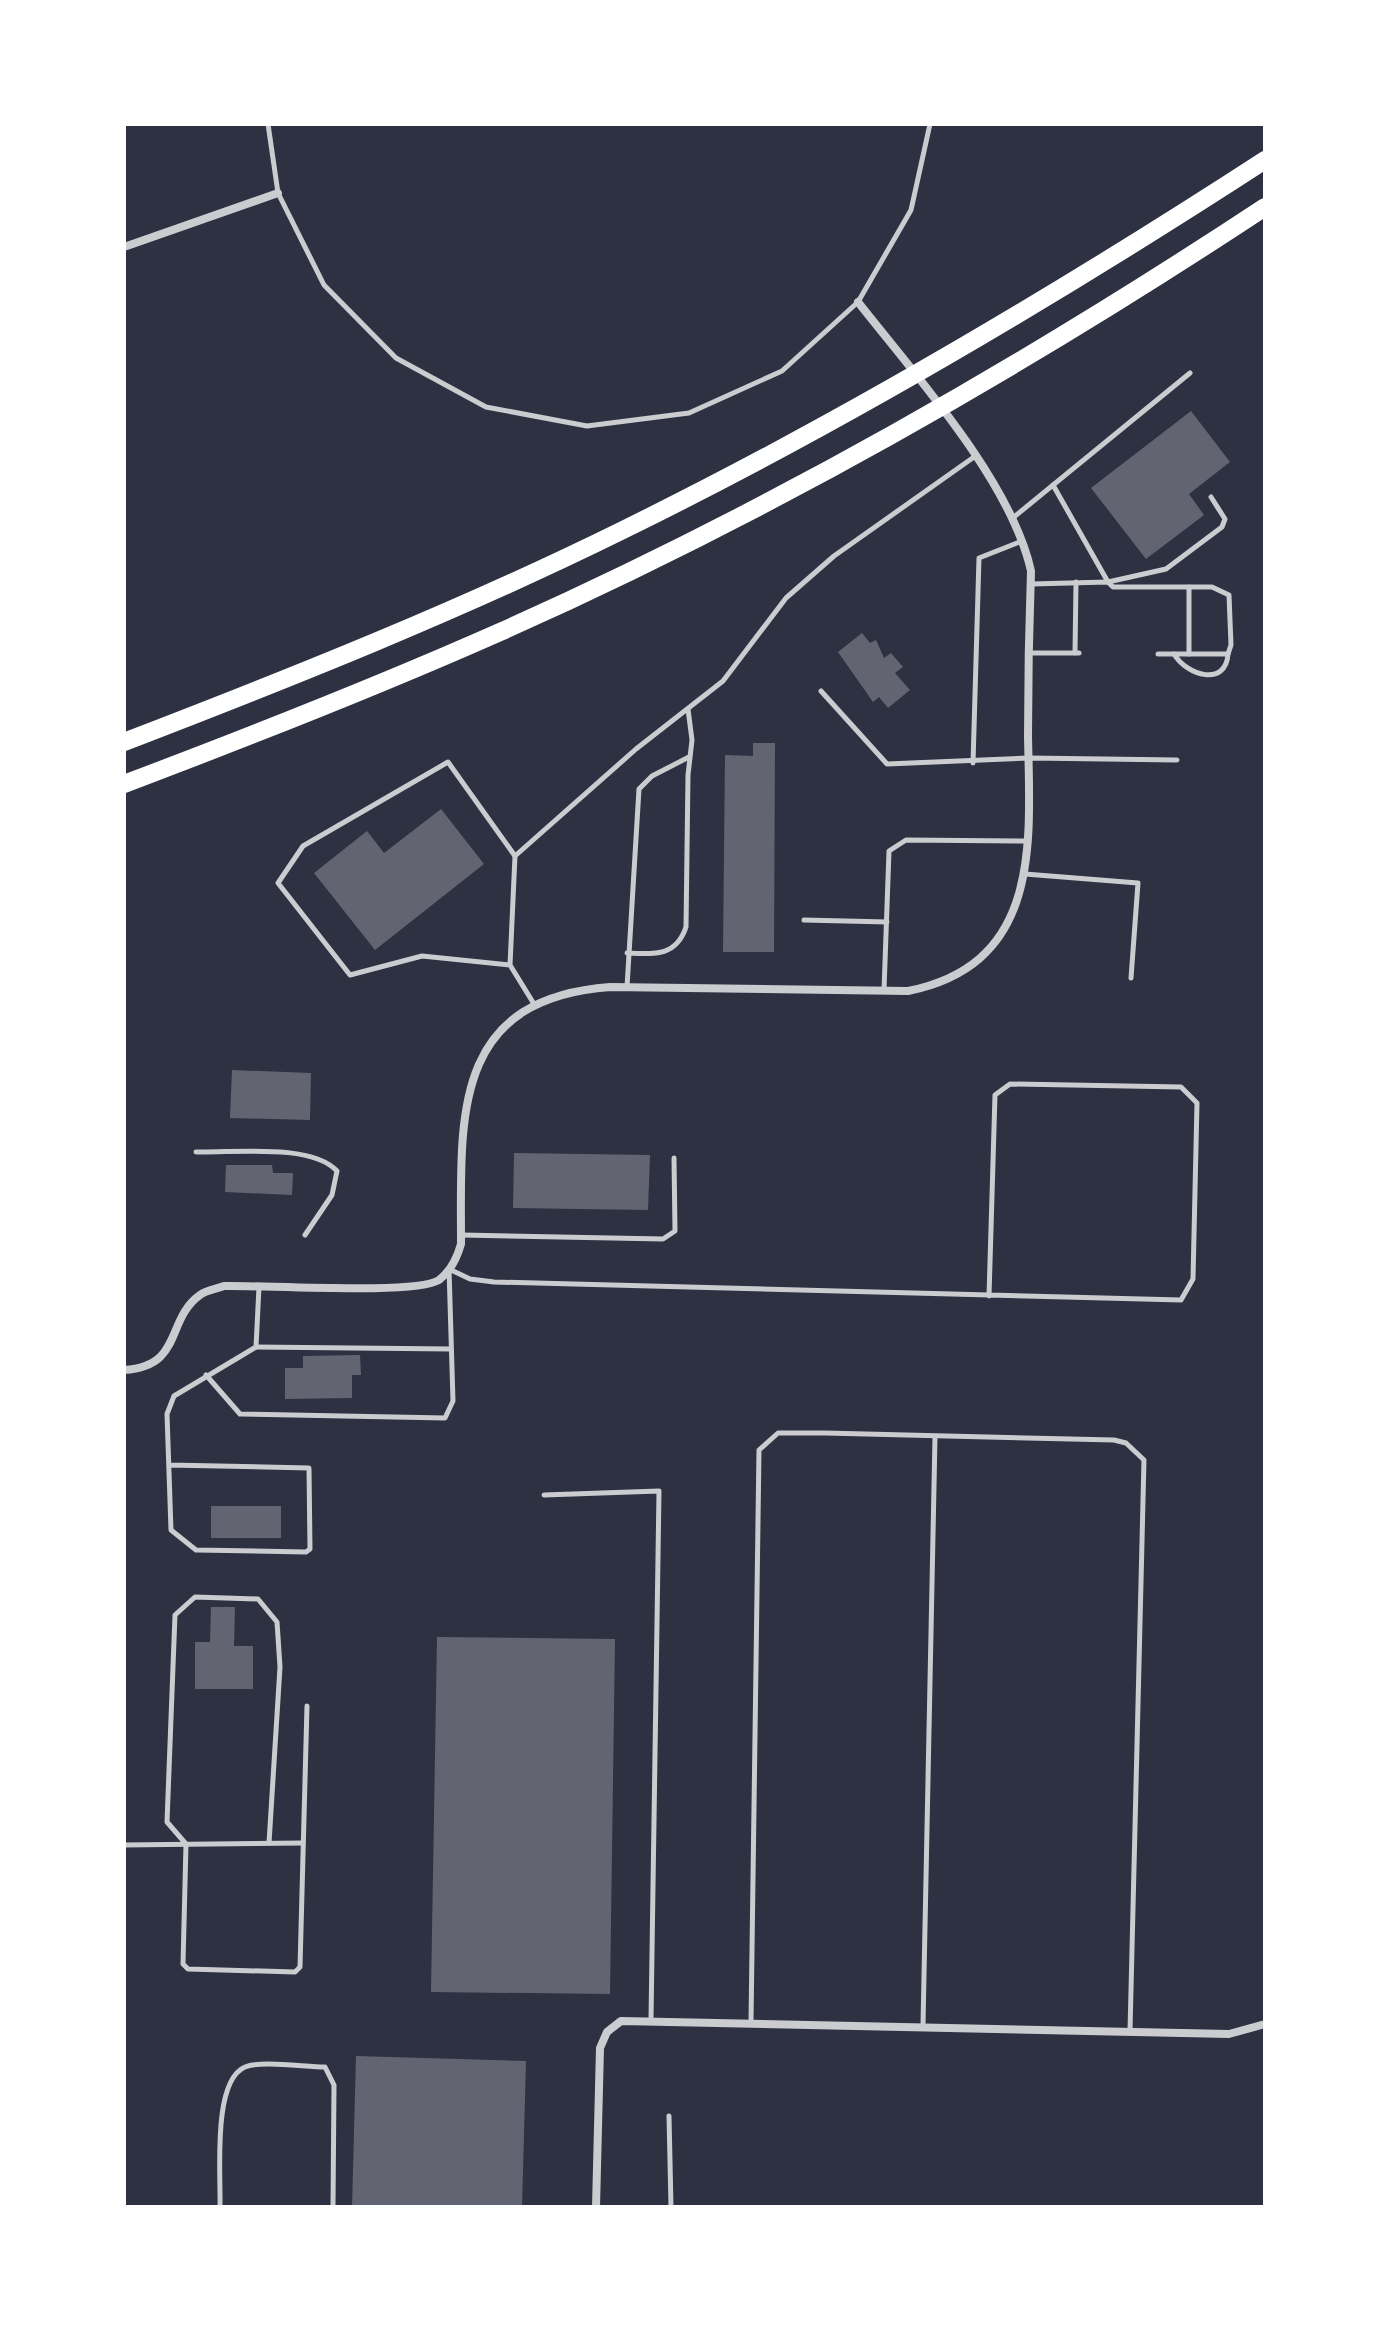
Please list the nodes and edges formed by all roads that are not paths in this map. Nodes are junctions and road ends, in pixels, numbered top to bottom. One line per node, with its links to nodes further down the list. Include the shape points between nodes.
1 (268, 124): 4 (lane)
2 (930, 124): 7 (lane, via 911,210)
3 (1265, 160): 9 (highway)
4 (278, 193): 6 (street); 7 (lane, via 324,285 396,358 486,407 587,426 689,413 782,371)
5 (1265, 207): 10 (highway)
6 (124, 247)
7 (858, 302): 9 (street)
8 (1190, 373): 12 (lane)
9 (916, 376): 10 (street); 27 (highway, via 705,489 494,590)
10 (940, 409): 11 (street); 32 (highway, via 725,524 502,631)
11 (974, 457): 14 (street); 26 (lane, via 834,556 786,598 723,681)
12 (1053, 485): 14 (lane); 17 (lane)
13 (1211, 497): 17 (lane, via 1225,519 1222,527 1166,569)
14 (1014, 517): 15 (street)
15 (1024, 540): 18 (street); 31 (lane, via 979,558)
16 (1076, 582): 17 (lane); 18 (lane); 20 (lane, via 1077,653)
17 (1108, 582): 19 (lane, via 1113,587)
18 (1030, 584): 20 (street)
19 (1189, 587): 23 (lane); 24 (lane, via 1212,587 1229,595)
20 (1030, 653): 29 (street)
21 (1158, 654): 22 (lane)
22 (1174, 654): 23 (lane); 24 (lane, via 1183,668 1208,674 1221,671)
23 (1189, 654): 24 (lane)
24 (1228, 654)
25 (821, 691): 31 (lane, via 887,764)
26 (688, 709): 28 (lane); 34 (lane)
27 (124, 742)
28 (690, 757): 38 (lane, via 652,776 639,789); 38 (lane, via 682,940 661,954)
29 (1029, 758): 30 (lane); 31 (lane); 33 (street)
30 (1177, 760)
31 (973, 763)
32 (124, 784)
33 (1027, 841): 35 (street); 37 (lane, via 906,840 889,851)
34 (515, 856): 39 (lane); 39 (lane, via 448,762 303,846 278,883 350,975 422,956)
35 (1025, 874): 40 (lane, via 1138,883); 42 (street, via 1011,920 982,957 931,986)
36 (804, 920): 37 (lane)
37 (887, 922): 42 (lane)
38 (627, 953): 41 (lane)
39 (510, 965): 43 (lane)
40 (1131, 978)
41 (627, 987): 42 (street); 43 (street, via 576,989)
42 (884, 991)
43 (534, 1004): 47 (street, via 486,1048 471,1078 464,1114)
44 (196, 1152): 46 (lane, via 304,1154 328,1162 337,1171 335,1188)
45 (674, 1158): 47 (lane, via 675,1231 663,1239)
46 (305, 1235)
47 (461, 1235): 48 (street)
48 (449, 1269): 49 (street, via 438,1280 406,1287); 50 (lane, via 494,1282); 52 (lane)
49 (259, 1286): 51 (lane); 53 (street, via 224,1286 202,1293 188,1308 166,1352 140,1369)
50 (989, 1296): 50 (lane, via 995,1095 1010,1084 1181,1087 1197,1103 1193,1279 1181,1300)
51 (256, 1347): 52 (lane); 54 (lane)
52 (451, 1349): 54 (lane, via 453,1401 445,1418 240,1414)
53 (124, 1370)
54 (206, 1375): 56 (lane, via 174,1396 167,1414)
55 (935, 1437): 64 (lane, via 778,1433 762,1444); 66 (lane); 67 (lane, via 1114,1440 1126,1443 1144,1460)
56 (169, 1465): 56 (lane, via 171,1530 196,1550 310,1549 309,1468)
57 (544, 1495): 63 (lane, via 659,1491)
58 (307, 1706): 60 (lane)
59 (269, 1843): 60 (lane); 61 (lane); 61 (lane, via 280,1667 277,1622 258,1599 195,1597 175,1615 167,1822)
60 (303, 1843): 61 (lane, via 300,1967 295,1972 184,1967)
61 (186, 1844): 62 (lane)
62 (124, 1845)
63 (651, 2019): 64 (street); 71 (street, via 621,2021 607,2032 600,2048)
64 (751, 2022): 66 (street)
65 (1265, 2024): 67 (street, via 1229,2034)
66 (923, 2025): 67 (street)
67 (1130, 2032)
68 (669, 2116): 72 (lane)
69 (220, 2207): 70 (lane, via 223,2095 233,2074 248,2065 325,2067 334,2085)
70 (333, 2207)
71 (596, 2207)
72 (671, 2207)

